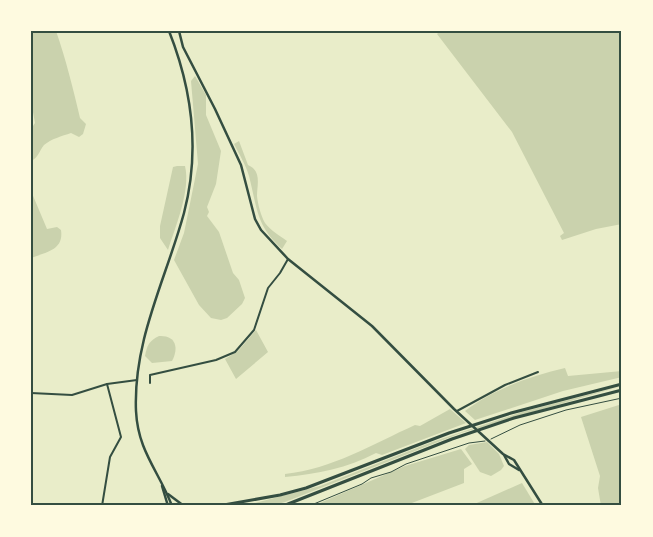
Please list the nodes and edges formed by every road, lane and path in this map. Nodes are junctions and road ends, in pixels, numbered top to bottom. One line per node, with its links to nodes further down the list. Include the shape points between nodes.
1 (169, 31): 5 (main road, via 189,99 191,167 184,214 150,315)
2 (179, 31): 3 (main road, via 183,47 241,165 255,219 272,244)
3 (288, 259): 6 (street, via 268,288 254,330 235,352 216,360 150,375); 12 (main road, via 372,326)
4 (538, 372): 12 (street, via 505,385)
5 (137, 380): 7 (street); 15 (main road, via 136,412 141,439)
6 (150, 383)
7 (107, 384): 10 (street, via 72,396); 17 (street, via 121,437 110,456)
8 (622, 384): 20 (highway, via 511,412 306,488)
9 (622, 390): 21 (highway, via 452,438)
10 (31, 393)
11 (622, 398): 22 (path, via 566,410 520,425 484,442 438,452)
12 (458, 411): 13 (main road)
13 (503, 454): 14 (main road, via 509,464); 14 (main road, via 514,460)
14 (520, 471): 23 (main road)
15 (159, 479): 16 (main road); 18 (main road)
16 (167, 493): 18 (main road); 19 (main road)
17 (102, 506)
18 (170, 506)
19 (184, 506)
20 (218, 506)
21 (283, 506)
22 (309, 506)
23 (543, 506)

